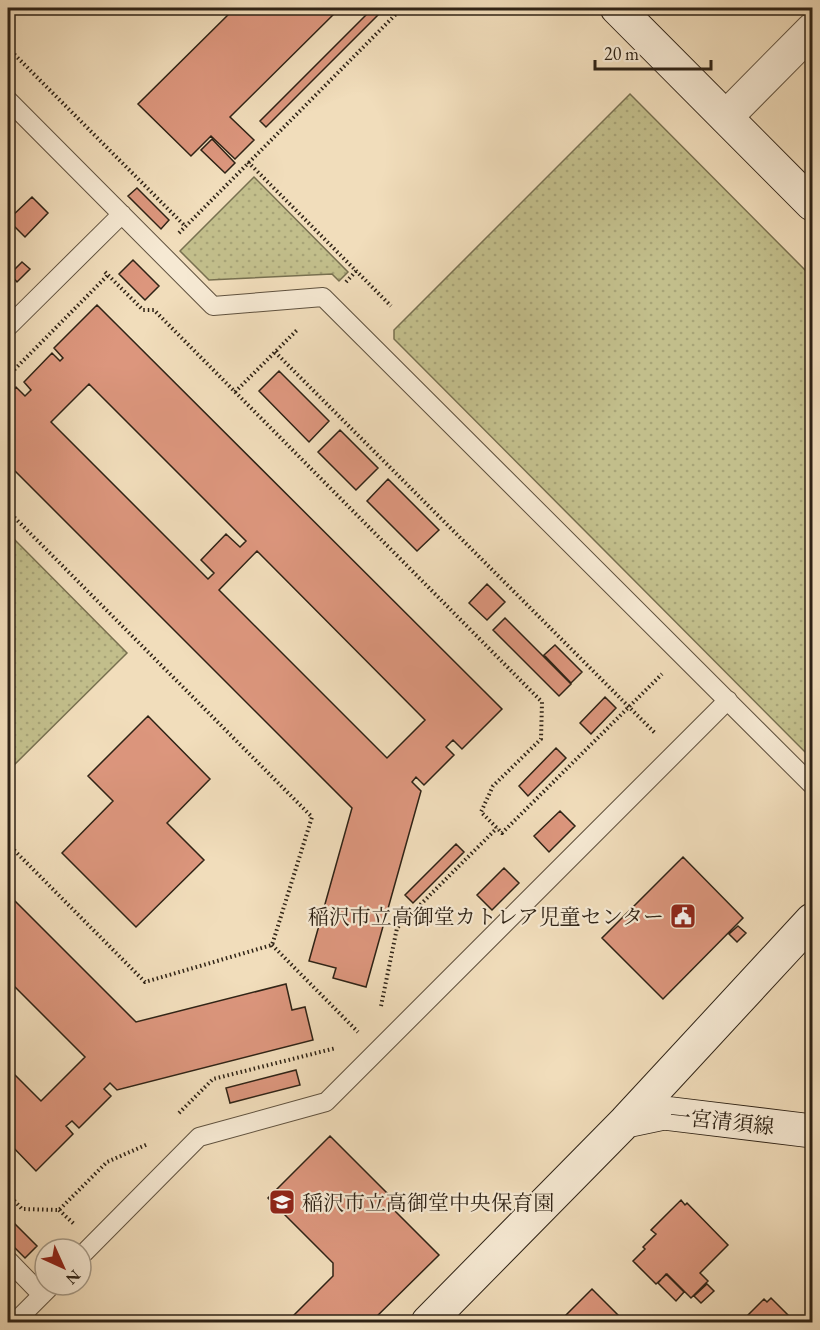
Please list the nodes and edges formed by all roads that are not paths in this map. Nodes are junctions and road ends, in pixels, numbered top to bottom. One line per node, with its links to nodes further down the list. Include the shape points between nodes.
1 (617, 8): 4 (main road)
2 (813, 30): 4 (main road)
3 (8, 100): 6 (lane)
4 (726, 117): 5 (main road)
5 (813, 204)
6 (122, 214): 7 (lane); 8 (lane, via 213,306 323,297)
7 (8, 327)
8 (728, 700): 9 (lane); 13 (lane, via 372,1046 327,1102 199,1137)
9 (813, 784)
10 (812, 921): 11 (main road)
11 (626, 1121): 12 (main road, 一宮清須線, via 664,1113); 18 (main road)
12 (813, 1131)
13 (93, 1244)
14 (8, 1260): 15 (lane)
15 (33, 1279)
16 (40, 1297): 17 (lane)
17 (15, 1323)
18 (428, 1323)

